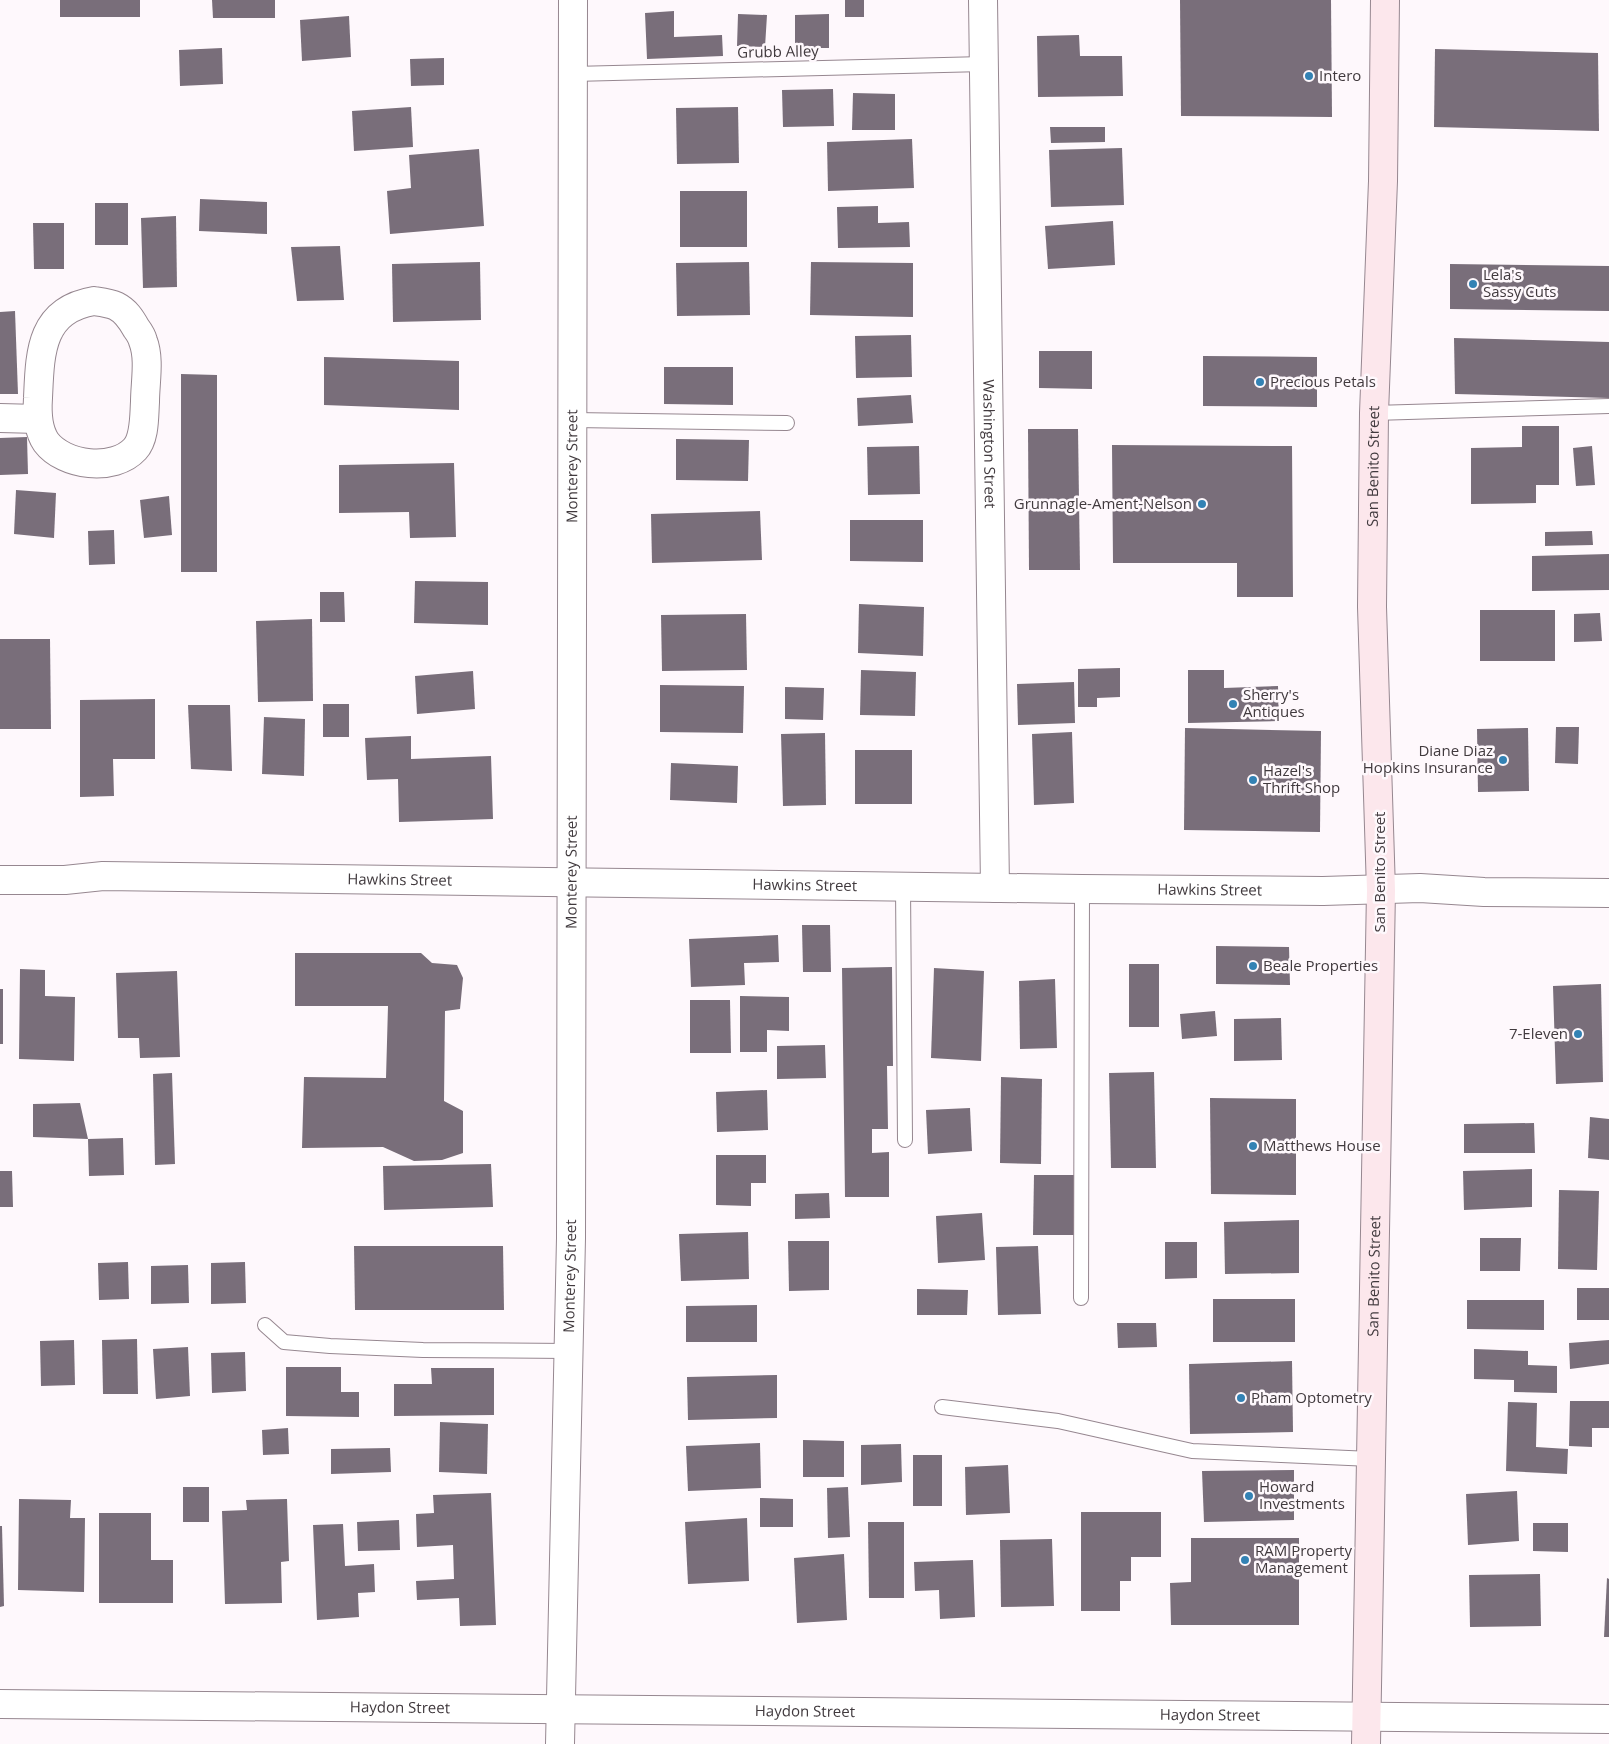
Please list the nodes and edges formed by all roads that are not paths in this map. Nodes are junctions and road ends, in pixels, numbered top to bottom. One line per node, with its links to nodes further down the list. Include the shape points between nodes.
1 (573, 0): 5 (street, Monterey Street)
2 (983, 0): 4 (street, Washington Street)
3 (1385, 0): 7 (main road, San Benito Street, via 1383,181)
4 (984, 64): 5 (lane, Grubb Alley); 15 (street, Washington Street)
5 (573, 74): 10 (street, Monterey Street)
6 (1609, 406): 7 (lane)
7 (1374, 413): 17 (main road, San Benito Street, via 1372,607)
8 (0, 418): 9 (street)
9 (38, 418): 9 (street, via 46,441 63,457 79,462 94,464 120,459 136,448 144,420 146,358 144,342 124,311 114,305 94,301 69,308 57,318 43,346)
10 (573, 420): 11 (lane); 13 (street, Monterey Street)
11 (787, 423)
12 (0, 880): 13 (street, Hawkins Street, via 66,880 103,876)
13 (572, 882): 14 (street, Hawkins Street); 22 (street, Monterey Street)
14 (903, 886): 15 (street, Hawkins Street); 19 (lane)
15 (995, 888): 16 (street, Hawkins Street)
16 (1082, 890): 17 (street, Hawkins Street); 20 (lane)
17 (1381, 890): 18 (street, Hawkins Street, via 1420,888); 24 (main road, San Benito Street)
18 (1609, 893)
19 (905, 1140)
20 (1081, 1298)
21 (264, 1326): 22 (lane, via 284,1342 320,1346)
22 (569, 1352): 26 (street, Monterey Street)
23 (942, 1408): 24 (lane, via 1058,1421 1192,1451)
24 (1372, 1459): 27 (main road, San Benito Street)
25 (0, 1704): 26 (street, Haydon Street)
26 (560, 1709): 27 (street, Haydon Street); 29 (street, Monterey Street)
27 (1367, 1717): 28 (street, Haydon Street); 30 (main road, San Benito Street)
28 (1609, 1720)
29 (560, 1744)
30 (1366, 1744)

